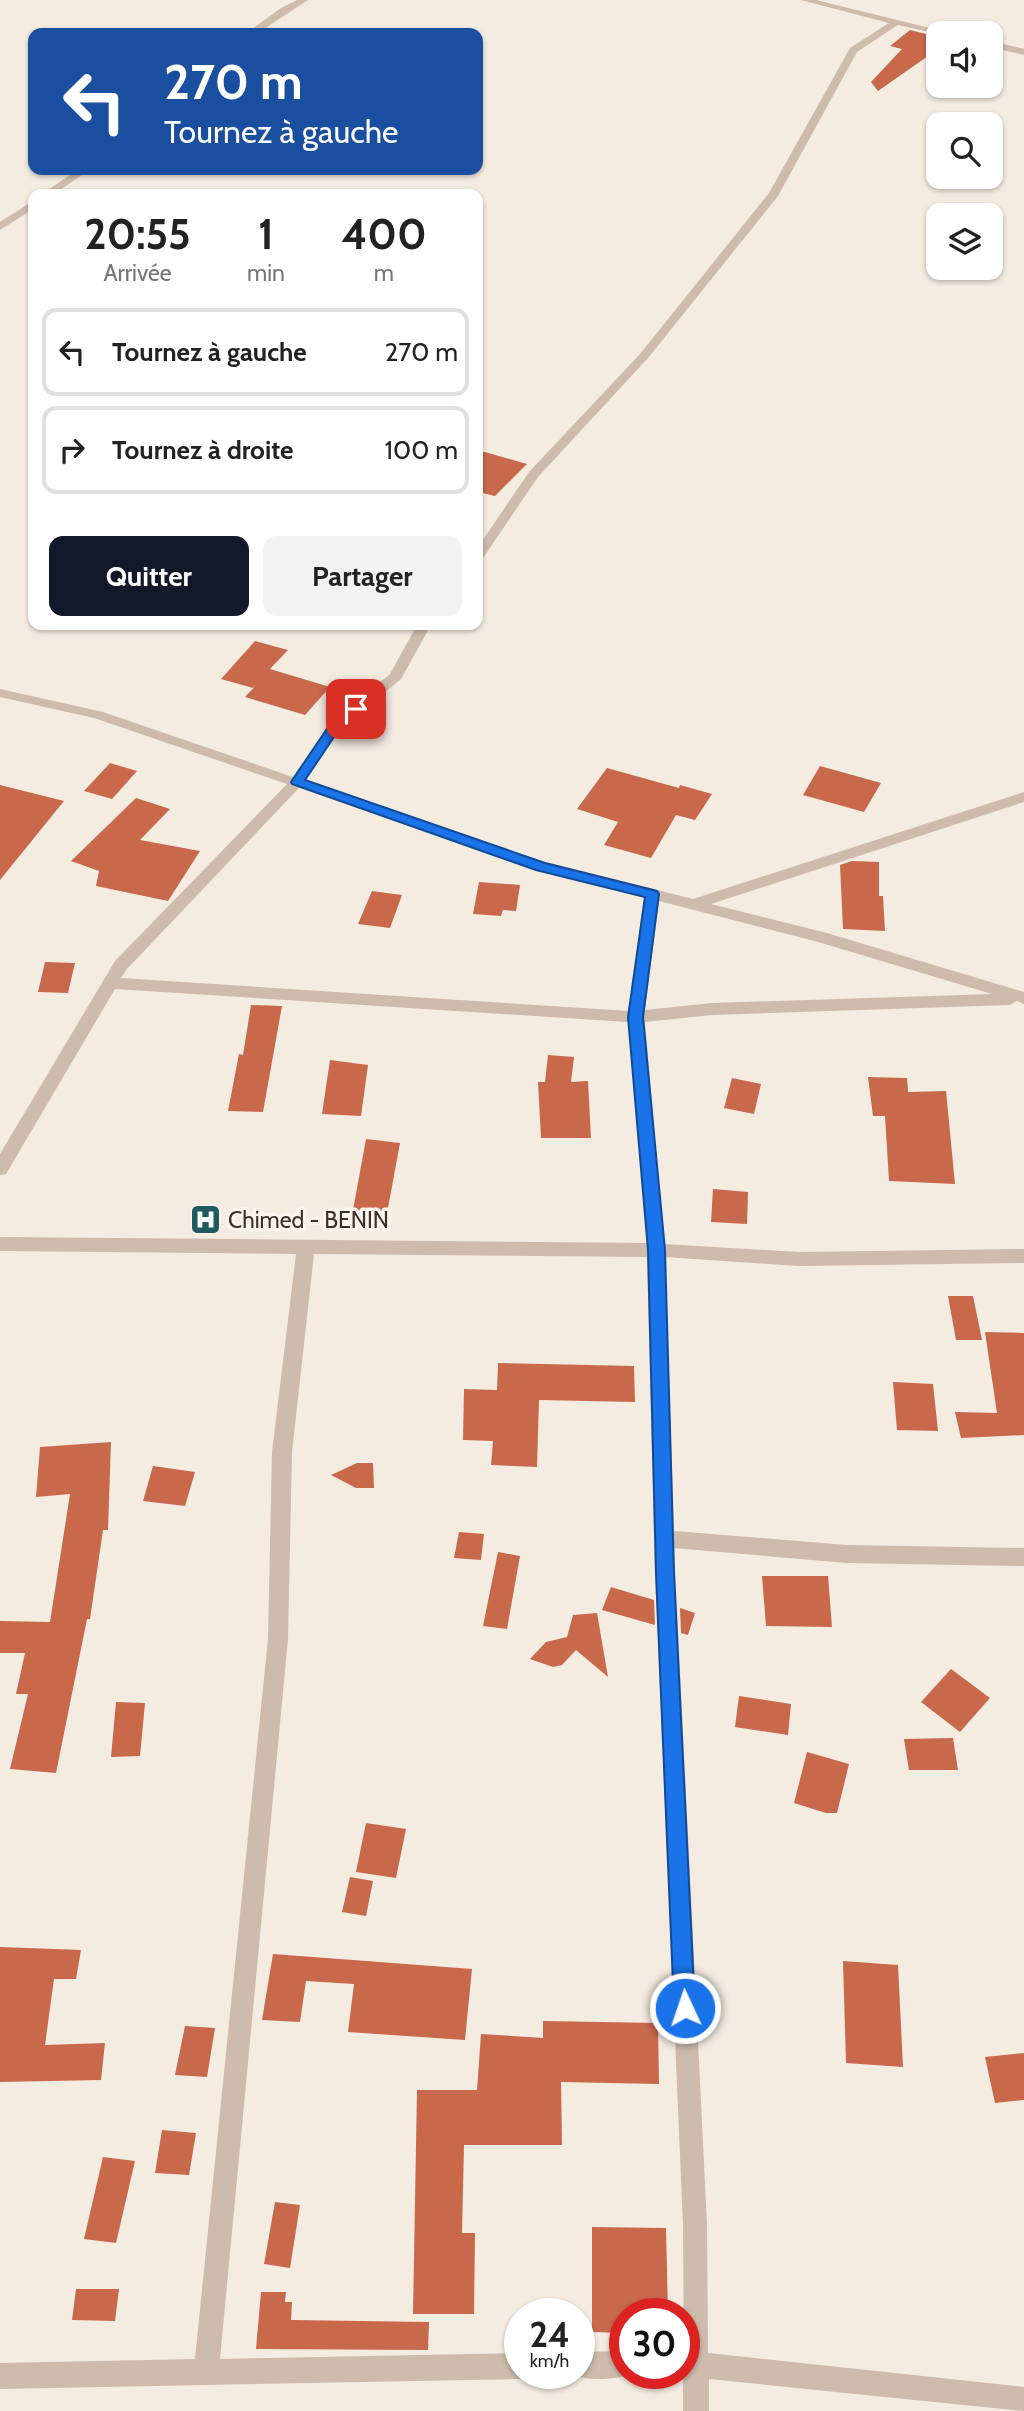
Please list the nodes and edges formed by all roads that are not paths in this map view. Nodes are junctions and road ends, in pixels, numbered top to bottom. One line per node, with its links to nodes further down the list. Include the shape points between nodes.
1 (304, 0): 4 (street)
2 (805, 0): 3 (street)
3 (896, 22): 5 (street); 12 (street, via 853,50 774,194 644,356 533,475)
4 (259, 28)
5 (926, 29)
6 (1003, 47): 7 (street)
7 (1024, 52)
8 (76, 175): 9 (street)
9 (55, 189)
10 (28, 207): 11 (street)
11 (0, 227)
12 (483, 548)
13 (421, 630): 15 (street, via 396,676 335,726)
14 (0, 693): 15 (street, via 98,715)
15 (297, 782): 17 (street, via 541,866); 19 (street, via 121,965)
16 (1024, 797): 18 (street)
17 (652, 894): 18 (street); 21 (street)
18 (692, 905): 20 (street, via 821,937)
19 (109, 983): 21 (street); 22 (street)
20 (1024, 998): 21 (street, via 712,1009)
21 (636, 1017): 25 (street)
22 (0, 1169)
23 (0, 1244): 24 (street)
24 (306, 1247): 25 (street); 32 (street, via 282,1452 278,1639)
25 (656, 1250): 26 (street, via 799,1259); 27 (street)
26 (1024, 1256)
27 (664, 1539): 28 (street, via 847,1554); 29 (street, via 695,2225)
28 (1024, 1558)
29 (692, 2298)
30 (700, 2364): 35 (street)
31 (504, 2366): 32 (street)
32 (206, 2373): 33 (street)
33 (0, 2376)
34 (693, 2389): 36 (street)
35 (1024, 2400)
36 (696, 2411)

